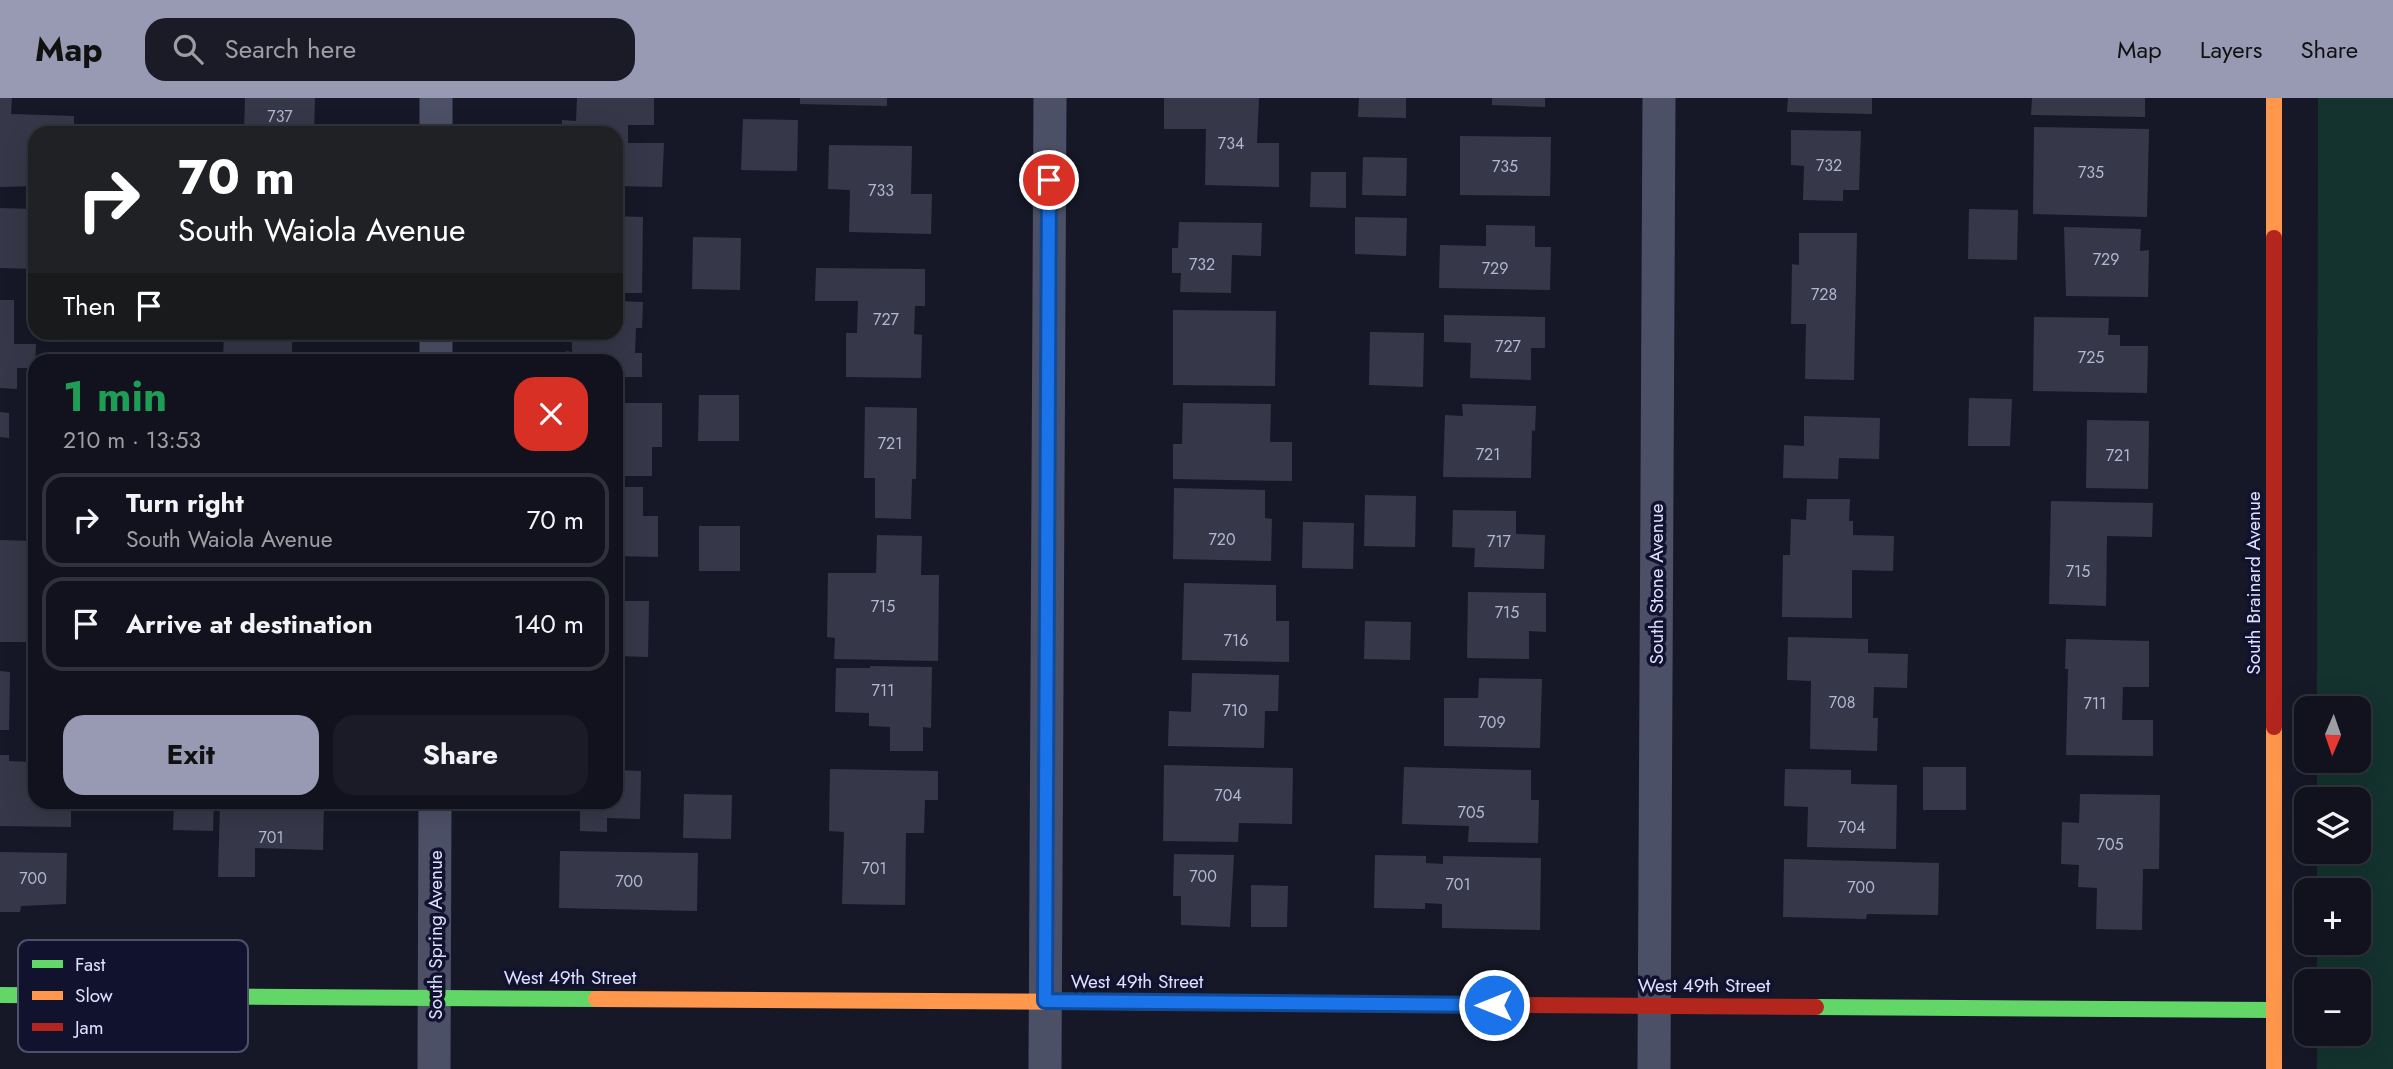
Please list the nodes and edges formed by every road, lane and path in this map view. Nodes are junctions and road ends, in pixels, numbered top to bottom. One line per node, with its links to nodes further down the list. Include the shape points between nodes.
1 (436, 98): 5 (street)
2 (1050, 98): 11 (street)
3 (1659, 98): 12 (street, South Stone Avenue)
4 (2274, 98): 13 (street, South Brainard Avenue)
5 (436, 126)
6 (435, 809): 10 (street, South Spring Avenue)
7 (0, 995): 8 (street, West 49th Street)
8 (18, 995)
9 (248, 996): 10 (street, West 49th Street)
10 (434, 997): 11 (street, West 49th Street); 14 (street, South Spring Avenue)
11 (1045, 1001): 12 (street, West 49th Street); 15 (street)
12 (1654, 1006): 13 (street, West 49th Street); 16 (street, South Stone Avenue)
13 (2274, 1010): 17 (street, South Brainard Avenue)
14 (435, 1069)
15 (1045, 1069)
16 (1654, 1069)
17 (2274, 1069)

